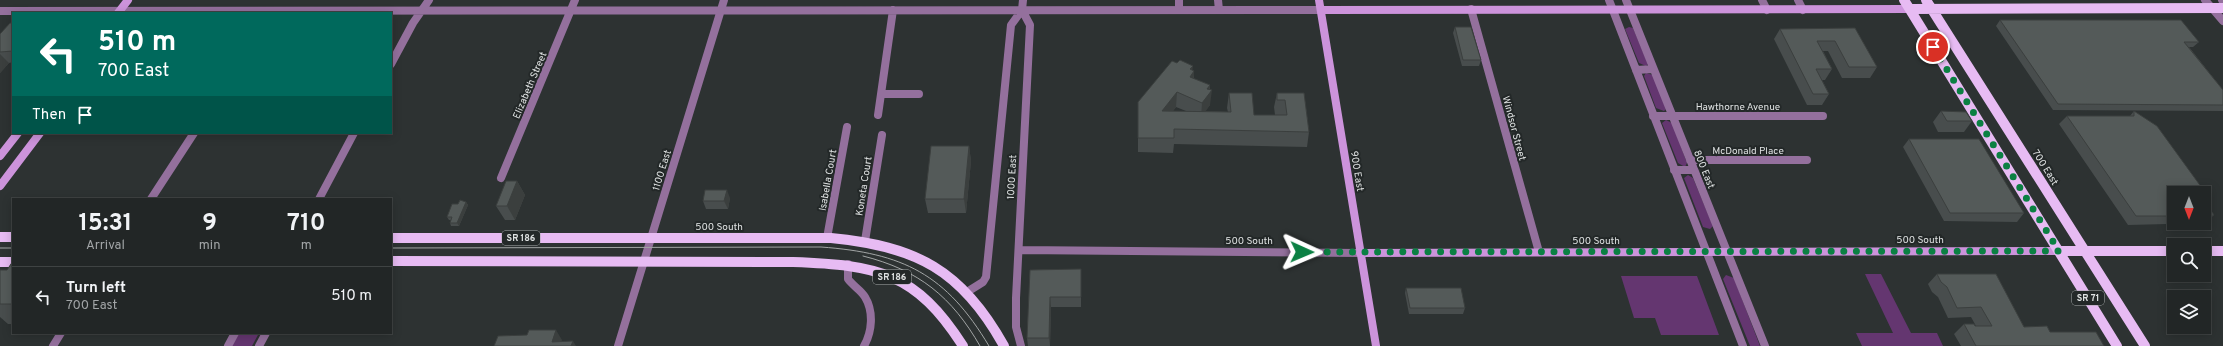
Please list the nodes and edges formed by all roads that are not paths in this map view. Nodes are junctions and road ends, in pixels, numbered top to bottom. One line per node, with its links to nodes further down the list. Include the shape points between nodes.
1 (128, 0): 32 (street)
2 (429, 0): 19 (street)
3 (575, 0): 20 (street, Elizabeth Street)
4 (724, 0): 21 (street, 1100 East)
5 (1022, 0): 23 (street, 1000 East)
6 (1179, 0): 24 (street)
7 (1218, 0): 25 (street)
8 (1319, 0): 26 (street, 900 East)
9 (1609, 0): 27 (street)
10 (1626, 0): 28 (street, 800 East)
11 (1762, 0): 29 (street)
12 (1798, 0): 30 (street)
13 (2205, 0): 16 (street)
14 (1907, 4): 15 (main road); 30 (street); 66 (main road, SR 71)
15 (1929, 4): 16 (main road); 67 (main road, 700 East / SR 71)
16 (2212, 8): 17 (main road); 34 (street)
17 (2223, 8)
18 (1471, 9): 26 (street); 27 (street); 71 (street, Windsor Street)
19 (421, 10): 20 (street); 33 (street); 35 (street)
20 (571, 10): 21 (street); 55 (street, Elizabeth Street)
21 (721, 10): 22 (street); 62 (street, 1100 East)
22 (893, 10): 23 (street); 38 (street)
23 (1022, 10): 24 (street); 65 (street, 1000 East, via 1030,27); 80 (street, 1000 East, via 1011,25 986,276 983,282)
24 (1179, 10): 25 (street)
25 (1219, 10): 26 (street)
26 (1321, 10): 74 (street, 900 East)
27 (1613, 10): 28 (street); 36 (street)
28 (1630, 10): 29 (street); 37 (street, 800 East)
29 (1767, 10): 30 (street)
30 (1803, 10)
31 (0, 11): 32 (street)
32 (120, 12): 33 (street)
33 (271, 12)
34 (2223, 21)
35 (392, 62)
36 (1636, 70): 37 (street); 41 (street)
37 (1653, 70): 42 (street, 800 East)
38 (882, 94): 39 (street); 40 (street)
39 (918, 94)
40 (878, 115)
41 (1653, 116): 42 (street, Hawthorne Avenue); 53 (street)
42 (1672, 116): 43 (street, Hawthorne Avenue); 51 (street, 800 East)
43 (1823, 116)
44 (848, 127): 63 (street, Isabella Court)
45 (17, 134): 50 (street)
46 (39, 134): 56 (street)
47 (193, 134): 57 (street)
48 (353, 134): 58 (street)
49 (882, 135): 64 (street, Koneta Court)
50 (0, 156)
51 (1690, 160): 52 (street, McDonald Place); 54 (street, 800 East)
52 (1807, 160)
53 (1674, 170): 54 (street); 72 (street)
54 (1694, 170): 73 (street, 800 East)
55 (502, 178)
56 (0, 186)
57 (152, 198)
58 (320, 198)
59 (0, 237): 60 (main road)
60 (12, 237)
61 (392, 238): 62 (main road, 500 South / SR 186)
62 (651, 238): 63 (main road, 500 South / SR 186); 76 (street, 1100 East)
63 (827, 238): 64 (main road, 500 South / SR 186)
64 (865, 240): 80 (main road, 500 South / SR 186, via 914,254 951,277)
65 (1019, 250): 74 (street, 500 South); 91 (street, 1000 East, via 1016,328)
66 (2059, 251): 67 (main road, 500 South); 73 (street, 500 South); 95 (main road, SR 71)
67 (2085, 251): 68 (main road, 500 South); 96 (main road, 700 East / SR 71)
68 (2167, 251)
69 (2211, 251): 70 (main road)
70 (2223, 251)
71 (1539, 252): 72 (street, 500 South); 74 (street, 500 South)
72 (1706, 252): 73 (street, 500 South); 93 (street)
73 (1727, 252): 94 (street, 800 East)
74 (1360, 253): 92 (street, 900 East)
75 (392, 261): 76 (main road, SR 186)
76 (644, 261): 79 (main road, SR 186); 87 (street, 1100 East)
77 (0, 262): 78 (main road)
78 (12, 262)
79 (848, 264): 88 (street, via 848,279 866,300 870,310 869,340); 89 (main road, SR 186, via 884,273 915,289 946,319)
80 (967, 292): 90 (main road, 500 South / SR 186, via 983,310)
81 (60, 334): 84 (street)
82 (234, 334): 85 (street)
83 (265, 334): 86 (street)
84 (53, 346)
85 (228, 346)
86 (259, 346)
87 (618, 346)
88 (864, 346)
89 (963, 346)
90 (1004, 346)
91 (1021, 346)
92 (1376, 346)
93 (1743, 346)
94 (1765, 346)
95 (2117, 346)
96 (2145, 346)

